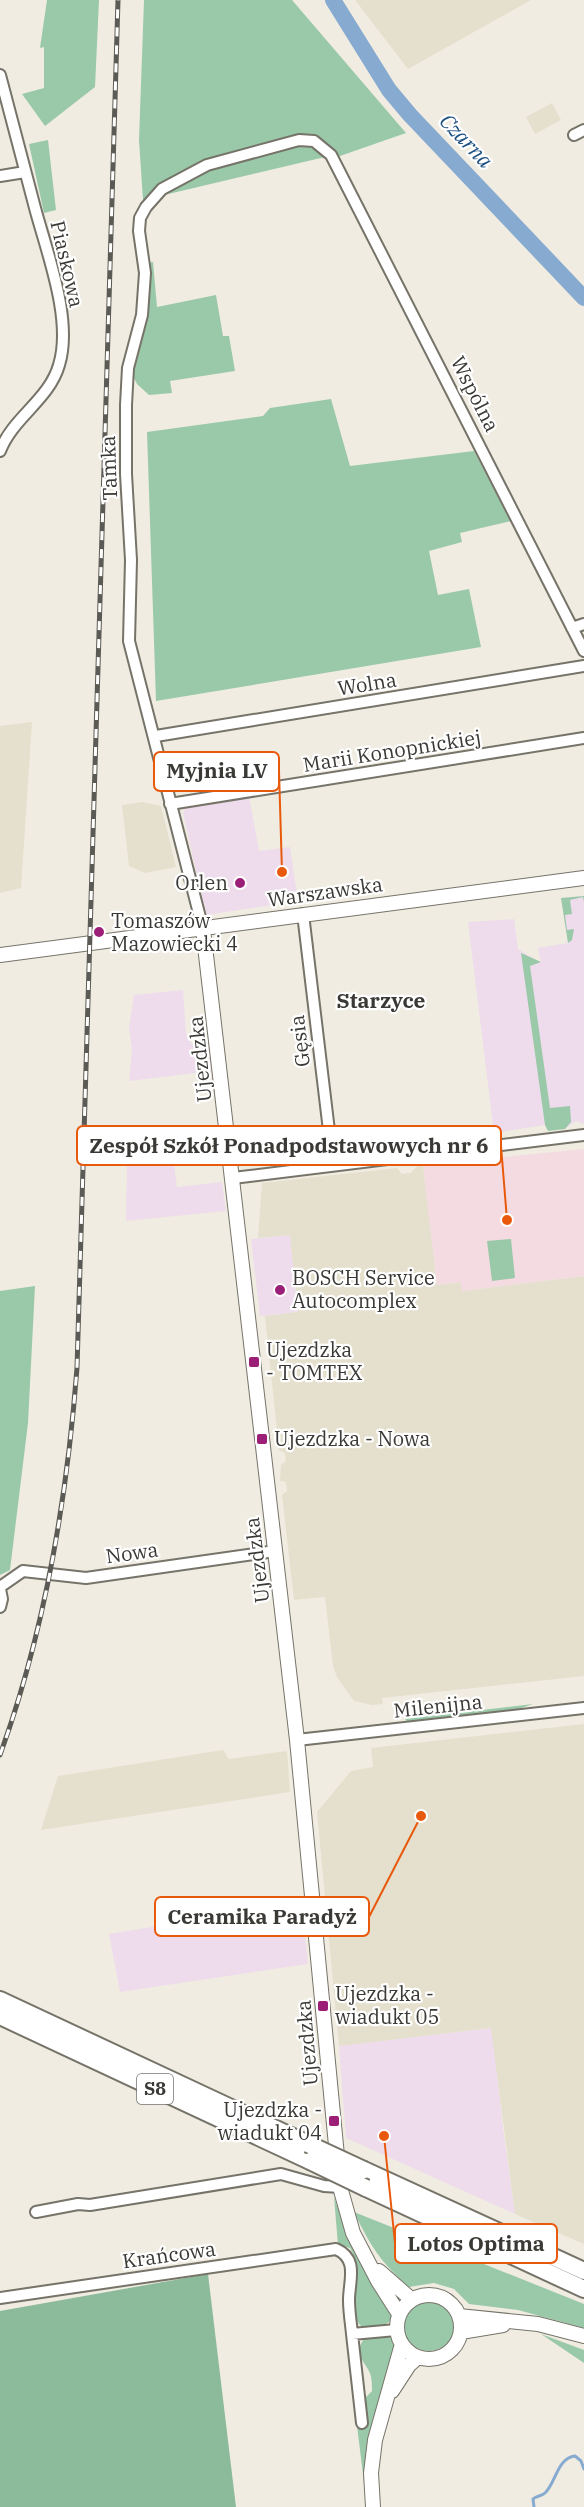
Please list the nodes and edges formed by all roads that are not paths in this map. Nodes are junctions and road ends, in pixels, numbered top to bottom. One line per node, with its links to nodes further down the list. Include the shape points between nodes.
1 (0, 75): 3 (street, Piaskowa)
2 (331, 154): 7 (street, Wspólna); 10 (street, Tamka, via 314,141 298,140 207,165 162,189 141,218 145,273 142,315 128,368 126,405 131,560 129,641)
3 (25, 171): 4 (street); 5 (street, Piaskowa, via 62,320 63,345 52,381)
4 (0, 176)
5 (1, 447)
6 (584, 624): 7 (street)
7 (572, 628): 8 (street, Wspólna)
8 (584, 651)
9 (584, 666): 10 (street, Wolna)
10 (156, 736): 12 (street, Tamka)
11 (584, 738): 12 (street, Marii Konopnickiej)
12 (170, 804): 15 (street, Tamka)
13 (584, 878): 14 (main road, Warszawska)
14 (303, 914): 15 (main road, Warszawska); 18 (street, Gęsia)
15 (203, 929): 16 (main road, Warszawska); 19 (main road, Ujezdzka)
16 (0, 955)
17 (584, 1135): 18 (street)
18 (333, 1164): 19 (street)
19 (233, 1178): 20 (main road, Ujezdzka)
20 (275, 1551): 21 (street, Nowa, via 86,1578 23,1571); 24 (main road, Ujezdzka)
21 (0, 1588): 22 (street)
22 (0, 1607)
23 (584, 1708): 24 (street, Milenijna)
24 (297, 1740): 28 (main road, Ujezdzka)
25 (0, 2000): 27 (highway, S8)
26 (0, 2016): 27 (highway, S8)
27 (309, 2153): 31 (highway, S8, bridge, via 364,2170); 32 (highway, S8, bridge, via 366,2188)
28 (340, 2187): 29 (street, via 281,2174); 30 (main road, Ujezdzka)
29 (36, 2212)
30 (363, 2252): 34 (main road, Ujezdzka); 35 (main road, Ujezdzka)
31 (584, 2271)
32 (584, 2289)
33 (0, 2298): 40 (street, Krańcowa, via 328,2249 343,2252 351,2264)
34 (411, 2300): 35 (main road); 36 (main road, via 425,2294 439,2296 452,2303)
35 (399, 2313): 38 (main road)
36 (459, 2316): 37 (main road); 39 (main road)
37 (520, 2322): 39 (main road); 41 (main road)
38 (396, 2330): 40 (street); 42 (main road)
39 (461, 2332): 43 (main road, via 445,2355)
40 (352, 2334): 45 (street)
41 (584, 2336)
42 (402, 2344): 43 (main road); 44 (main road)
43 (418, 2357): 44 (main road)
44 (384, 2403): 46 (main road, via 372,2457)
45 (362, 2423)
46 (373, 2507)

